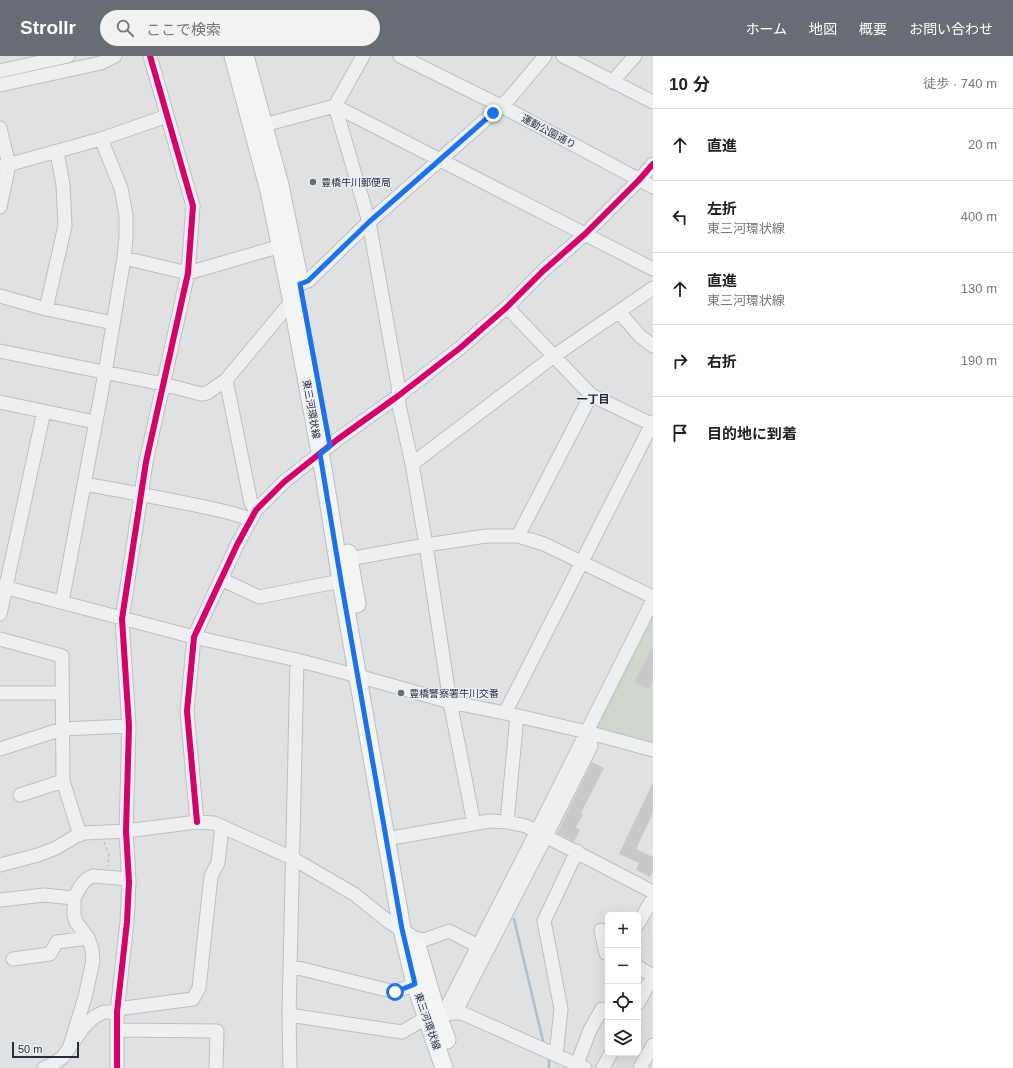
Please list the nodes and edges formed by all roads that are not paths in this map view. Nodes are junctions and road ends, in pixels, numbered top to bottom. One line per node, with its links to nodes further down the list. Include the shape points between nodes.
1 (68, 56): 11 (street)
2 (115, 56): 13 (street, via 100,63)
3 (150, 56): 17 (street)
4 (233, 56): 30 (main road, 東三河環状線, via 269,191)
5 (245, 56): 18 (main road, 東三河環状線)
6 (362, 56): 15 (street)
7 (400, 56): 16 (street, 運動公園通り)
8 (545, 56): 16 (street)
9 (563, 56): 12 (street)
10 (635, 56): 12 (street)
11 (0, 71)
12 (612, 82): 14 (street)
13 (0, 84)
14 (653, 102)
15 (335, 106): 18 (street); 22 (street); 28 (street)
16 (501, 106): 22 (street); 25 (street, 運動公園通り)
17 (167, 116): 20 (street); 33 (street, via 193,206)
18 (264, 125): 34 (main road, 東三河環状線, via 280,185)
19 (0, 128): 24 (street)
20 (101, 139): 21 (street); 31 (street, via 121,188 126,215)
21 (56, 152): 24 (street); 39 (street, via 64,185 65,226)
22 (440, 159): 28 (street); 29 (street)
23 (653, 164): 25 (street)
24 (4, 166): 27 (street)
25 (639, 180): 26 (street, 運動公園通り); 29 (street)
26 (653, 187)
27 (0, 207)
28 (369, 222): 34 (street, via 308,281); 49 (street)
29 (585, 234): 32 (street); 38 (street, via 542,271)
30 (280, 246): 33 (street); 37 (main road, 東三河環状線)
31 (124, 258): 33 (street); 41 (street)
32 (653, 269)
33 (188, 273): 47 (street)
34 (300, 284): 54 (main road, 東三河環状線)
35 (653, 288): 40 (street)
36 (0, 296): 39 (street)
37 (294, 307): 46 (street, via 286,308); 54 (main road, 東三河環状線)
38 (507, 307): 44 (street); 49 (street, via 460,348)
39 (46, 309): 41 (street)
40 (619, 312): 42 (street, via 640,336); 44 (street)
41 (113, 323): 45 (street)
42 (653, 346)
43 (0, 350): 45 (street)
44 (554, 356): 48 (street); 55 (street)
45 (105, 373): 47 (street); 52 (street)
46 (226, 380): 47 (street, via 207,393 201,394); 58 (street)
47 (163, 384): 57 (street)
48 (591, 395): 53 (street); 59 (street)
49 (398, 396): 54 (street); 55 (street)
50 (0, 402): 51 (street)
51 (44, 411): 52 (street); 65 (street)
52 (96, 422): 56 (street)
53 (653, 424): 62 (street)
54 (325, 450): 58 (street, via 284,482); 61 (main road, 東三河環状線); 64 (main road, 東三河環状線)
55 (412, 464): 60 (street)
56 (84, 484): 57 (street); 67 (street)
57 (140, 494): 58 (street, via 243,516); 69 (street)
58 (253, 514): 63 (street)
59 (518, 536): 60 (street, via 486,536); 62 (street, via 544,544)
60 (426, 545): 61 (street); 76 (street)
61 (349, 559): 73 (main road, 東三河環状線)
62 (582, 562): 66 (street); 77 (street)
63 (221, 579): 64 (street, via 259,597); 70 (street)
64 (341, 581): 73 (main road, 東三河環状線)
65 (3, 586): 67 (street); 68 (street)
66 (653, 598): 80 (street)
67 (62, 602): 69 (street)
68 (0, 614)
69 (122, 619): 70 (street); 78 (street)
70 (194, 637): 72 (street); 85 (street, via 187,710)
71 (0, 639): 75 (street, via 62,656)
72 (297, 660): 73 (street); 94 (street)
73 (364, 677): 76 (street); 92 (main road, 東三河環状線)
74 (0, 693): 75 (street)
75 (62, 693): 79 (street)
76 (450, 702): 77 (street); 87 (street)
77 (511, 715): 80 (street); 86 (street)
78 (129, 726): 79 (street); 89 (street)
79 (62, 729): 82 (street); 83 (street)
80 (587, 732): 81 (street); 91 (street)
81 (652, 746)
82 (0, 748)
83 (63, 781): 84 (street); 90 (street)
84 (20, 795)
85 (197, 822): 88 (street); 89 (street)
86 (507, 822): 87 (street, via 489,821); 91 (street, via 526,826)
87 (474, 824): 92 (street)
88 (222, 826): 94 (street); 114 (street, via 218,863 211,876 199,988 193,999)
89 (126, 831): 90 (street); 96 (street)
90 (80, 834): 95 (street, via 38,855)
91 (542, 834): 93 (street); 105 (street); 115 (street)
92 (391, 838): 103 (main road, 東三河環状線)
93 (577, 851): 97 (street); 120 (street, via 544,921 561,1009)
94 (292, 858): 103 (street, via 354,894 389,922); 108 (street)
95 (0, 865)
96 (129, 879): 98 (street, via 93,876); 114 (street)
97 (653, 892)
98 (74, 898): 100 (street, via 44,896); 104 (street, via 76,922)
99 (653, 898): 101 (street)
100 (0, 900)
101 (641, 919)
102 (601, 930): 106 (street)
103 (409, 934): 105 (street, via 424,940 448,931); 111 (main road, 東三河環状線); 115 (main road, 東三河環状線)
104 (88, 938): 107 (street, via 57,942 50,954); 119 (street, via 93,961)
105 (478, 946): 115 (street)
106 (605, 948)
107 (13, 959)
108 (290, 966): 111 (street, via 395,992); 116 (street)
109 (641, 969): 110 (street)
110 (653, 976): 112 (street)
111 (415, 984): 115 (main road, 東三河環状線)
112 (641, 998)
113 (602, 1009): 122 (street, via 590,1030)
114 (117, 1010): 117 (street); 119 (street, via 94,1017)
115 (445, 1011): 116 (street, via 402,1032); 120 (street); 127 (main road, 東三河環状線); 128 (main road, 東三河環状線)
116 (289, 1015): 126 (street)
117 (117, 1030): 124 (street); 125 (street, via 217,1031)
118 (653, 1045): 130 (street)
119 (70, 1046): 123 (street, via 63,1057)
120 (556, 1055): 122 (street)
121 (609, 1056): 129 (street)
122 (581, 1066)
123 (44, 1068)
124 (117, 1068)
125 (216, 1068)
126 (290, 1068)
127 (444, 1068)
128 (456, 1068)
129 (603, 1068)
130 (640, 1068)

